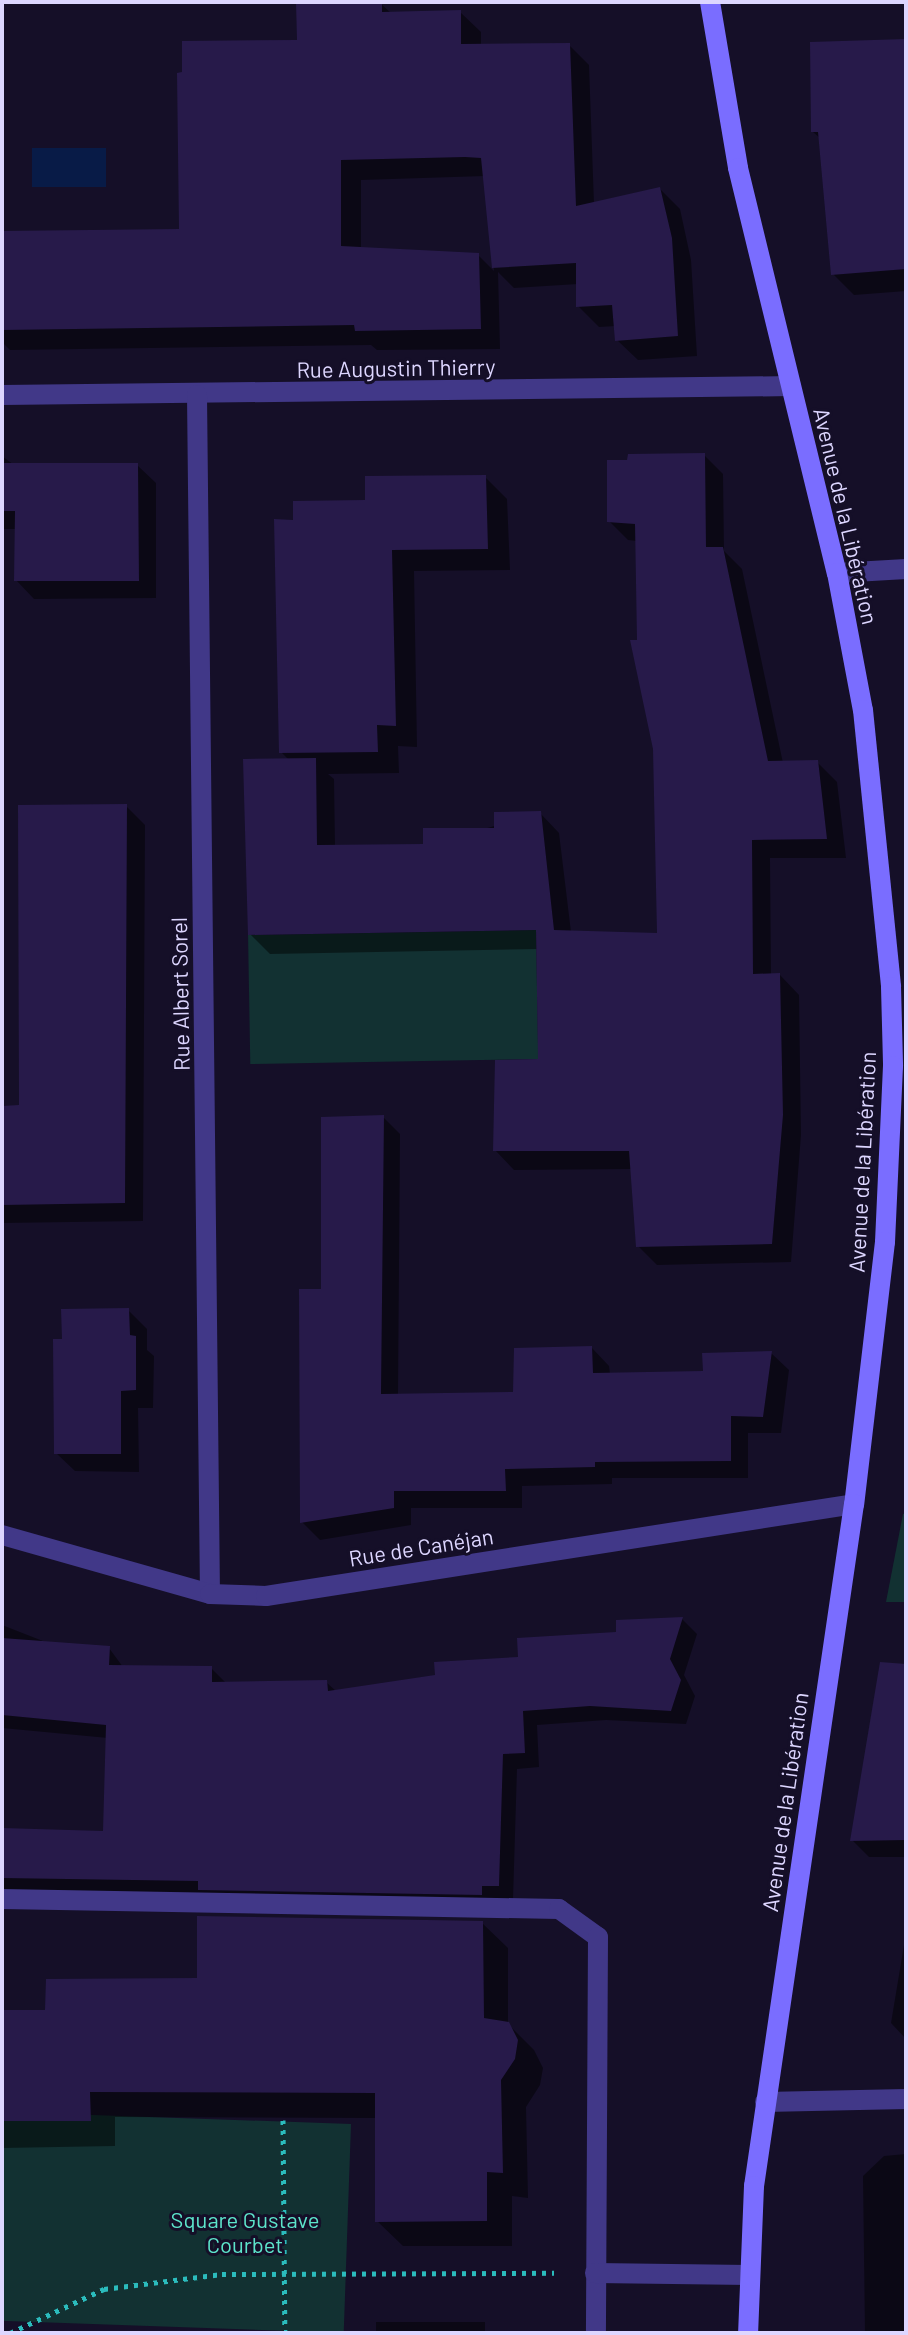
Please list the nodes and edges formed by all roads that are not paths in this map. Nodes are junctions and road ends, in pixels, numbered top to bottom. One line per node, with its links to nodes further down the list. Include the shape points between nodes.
1 (710, 2): 2 (main road, Avenue de la Libération, via 734,153)
2 (791, 386): 4 (street, Rue Augustin Thierry); 6 (main road, Avenue de la Libération)
3 (2, 395): 4 (street, Rue Augustin Thierry)
4 (197, 395): 9 (street, Rue Albert Sorel)
5 (906, 569): 6 (street)
6 (837, 573): 7 (main road, Avenue de la Libération, via 863,710 891,987 885,1242)
7 (854, 1504): 9 (street, Rue de Canéjan, via 266,1596); 12 (main road, Avenue de la Libération)
8 (2, 1535): 9 (street, Rue de Canéjan)
9 (210, 1594)
10 (2, 1899): 13 (street, via 559,1909 598,1937)
11 (906, 2099): 12 (street)
12 (765, 2102): 14 (main road, Avenue de la Libération)
13 (595, 2273): 14 (street); 15 (street)
14 (749, 2275): 16 (main road, Avenue de la Libération)
15 (596, 2333)
16 (748, 2333)

